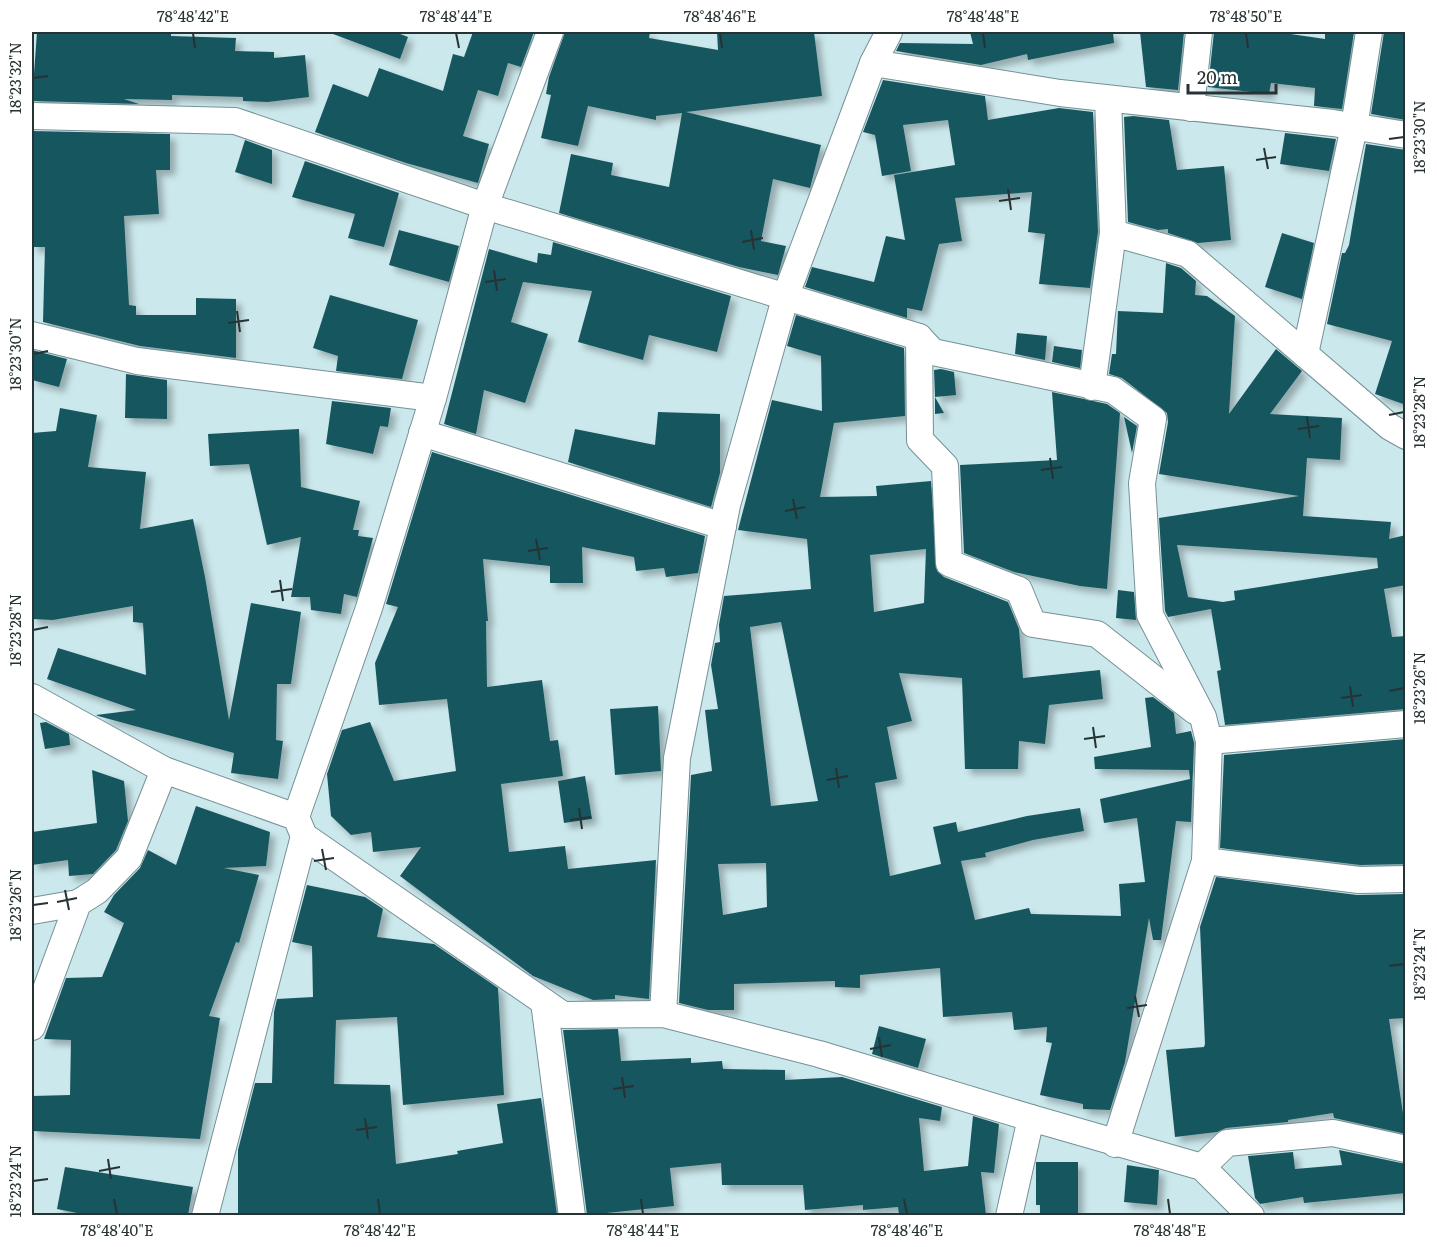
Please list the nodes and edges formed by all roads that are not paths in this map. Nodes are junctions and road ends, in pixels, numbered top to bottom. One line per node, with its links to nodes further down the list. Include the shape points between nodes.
1 (550, 32): 11 (street)
2 (889, 32): 5 (street)
3 (1199, 32): 7 (street)
4 (1369, 32): 9 (street)
5 (873, 63): 6 (street); 13 (street)
6 (1108, 99): 7 (street); 12 (street)
7 (1191, 108): 9 (street)
8 (32, 116): 11 (street, via 236,121)
9 (1354, 127): 10 (street); 16 (street)
10 (1406, 135)
11 (485, 206): 13 (street); 18 (street)
12 (1113, 233): 16 (street, via 1188,254); 17 (street)
13 (786, 295): 15 (street); 21 (street)
14 (32, 335): 18 (street, via 137,362)
15 (919, 338): 17 (street, via 933,352); 24 (street, via 920,440 945,466 949,563 1019,590 1033,624 1097,634)
16 (1305, 354): 20 (street, via 1390,427)
17 (1092, 387): 24 (street, via 1113,390 1153,419 1142,483 1150,615)
18 (433, 398): 19 (street)
19 (422, 433): 21 (street); 26 (street)
20 (1406, 436)
21 (723, 526): 32 (street, via 677,758)
22 (32, 697): 25 (street)
23 (1406, 724): 24 (street)
24 (1206, 729): 27 (street)
25 (164, 772): 26 (street); 29 (street, via 129,858 98,891)
26 (300, 827): 31 (street); 38 (street)
27 (1205, 861): 28 (street, via 1359,880); 35 (street)
28 (1406, 879)
29 (78, 903): 30 (street); 33 (street)
30 (32, 911)
31 (544, 1002): 32 (street, via 562,1015); 39 (street)
32 (663, 1014): 34 (street, via 819,1054)
33 (35, 1015)
34 (1031, 1118): 35 (street); 40 (street)
35 (1116, 1144): 37 (street)
36 (1406, 1149): 37 (street, via 1333,1133 1227,1143)
37 (1202, 1167): 41 (street)
38 (205, 1215)
39 (572, 1215)
40 (1009, 1215)
41 (1251, 1215)

